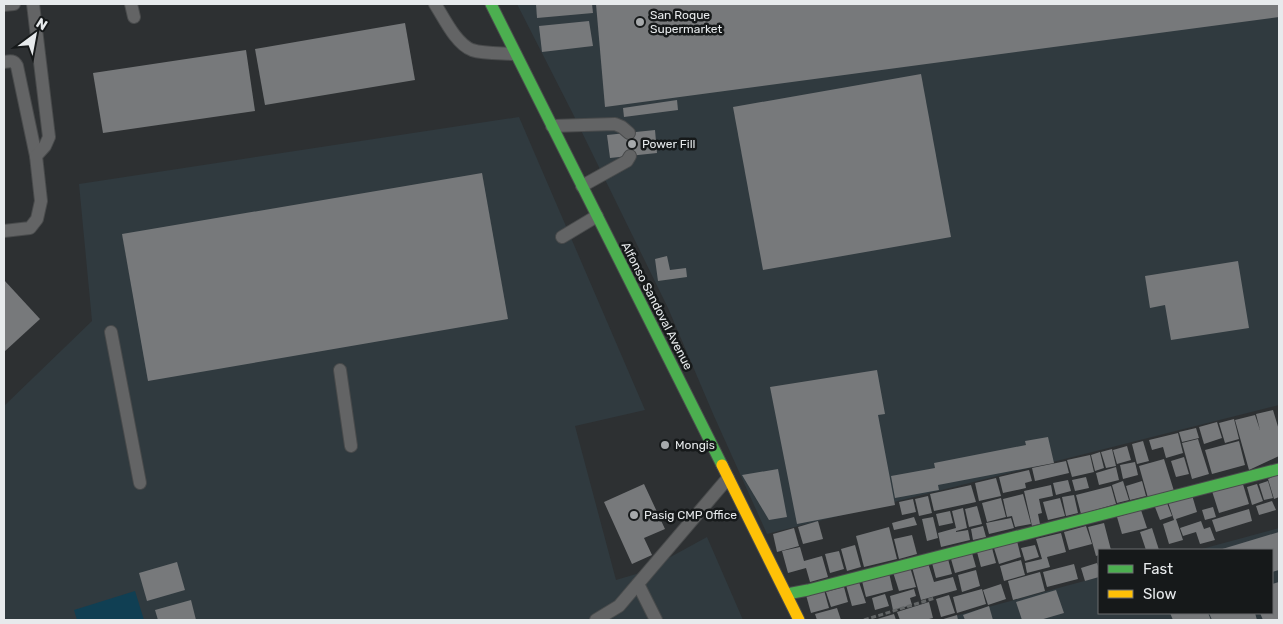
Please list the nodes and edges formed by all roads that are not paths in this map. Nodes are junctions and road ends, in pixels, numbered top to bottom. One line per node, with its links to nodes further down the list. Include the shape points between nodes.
1 (14, 4): 5 (lane)
2 (33, 4): 10 (lane, via 49,137)
3 (435, 4): 6 (lane, via 464,46 472,50)
4 (491, 4): 6 (main road, Alfonso Sandoval Avenue)
5 (4, 5)
6 (515, 54): 8 (main road, Alfonso Sandoval Avenue)
7 (4, 62): 10 (lane, via 16,62)
8 (552, 126): 9 (lane, via 615,124); 12 (main road, Alfonso Sandoval Avenue)
9 (628, 133)
10 (36, 156): 14 (lane, via 41,201 37,219 30,228)
11 (630, 156): 12 (lane, via 627,161)
12 (582, 186): 13 (main road, Alfonso Sandoval Avenue)
13 (597, 216): 15 (lane); 20 (main road, Alfonso Sandoval Avenue)
14 (4, 231)
15 (562, 237)
16 (111, 332): 21 (lane)
17 (340, 370): 18 (lane)
18 (351, 446)
19 (1279, 469): 23 (main road)
20 (728, 478): 22 (lane); 23 (main road, Alfonso Sandoval Avenue)
21 (140, 482)
22 (638, 584): 24 (lane, via 619,606); 25 (lane)
23 (787, 594): 26 (main road, Alfonso Sandoval Avenue)
24 (596, 620)
25 (656, 620)
26 (799, 620)

